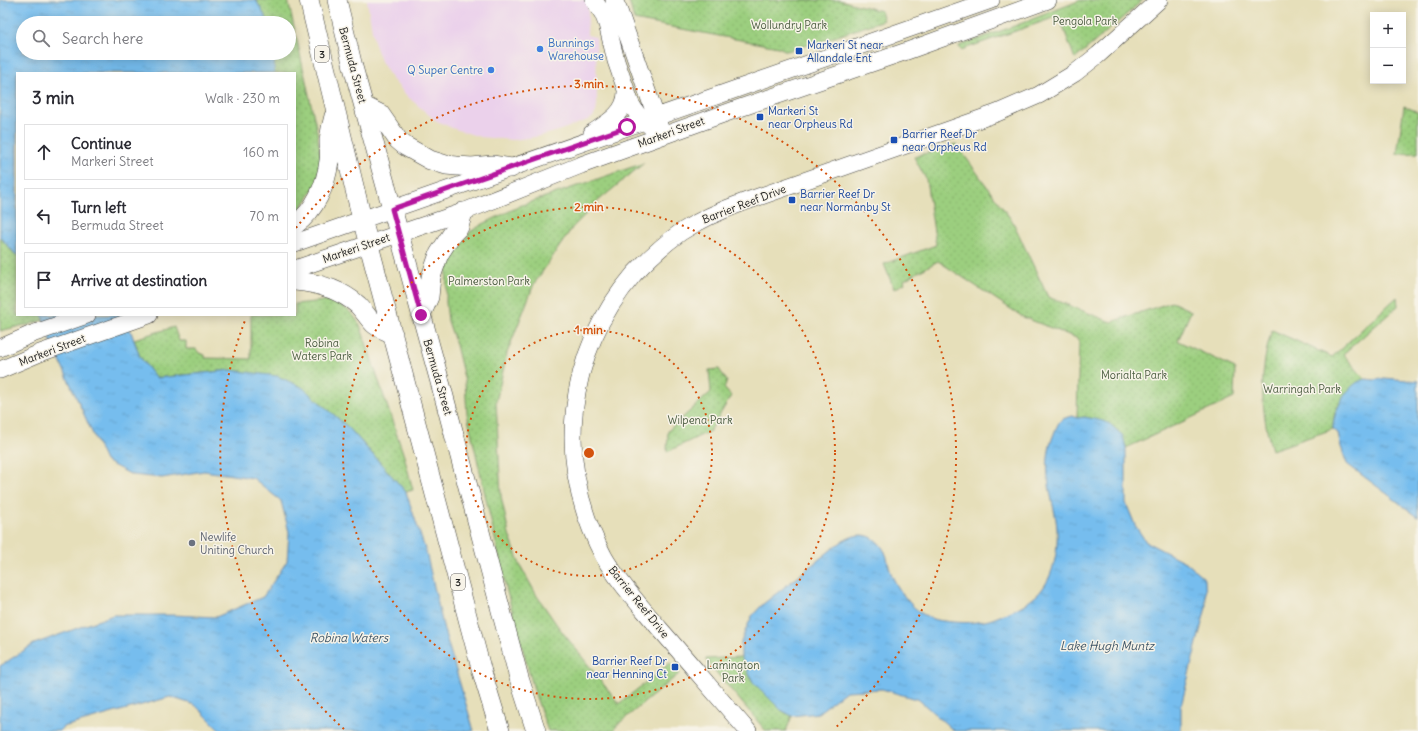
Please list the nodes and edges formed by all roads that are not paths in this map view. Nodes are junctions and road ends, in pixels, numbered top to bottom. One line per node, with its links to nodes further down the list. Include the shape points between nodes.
1 (309, 0): 11 (main road, 3)
2 (337, 0): 10 (main road, Bermuda Street)
3 (594, 0): 9 (main road, via 607,24)
4 (614, 0): 8 (main road)
5 (991, 0): 12 (main road, Markeri Street)
6 (1048, 0): 13 (main road, Markeri Street)
7 (1160, 0): 33 (main road, Barrier Reef Drive, via 1098,55 1039,95 997,114 744,202 697,222 650,258 624,286 601,321 582,369 573,428 577,480 589,524 605,558 626,588)
8 (635, 56): 9 (main road, via 626,65); 12 (main road)
9 (624, 85): 12 (main road, via 634,110); 14 (main road, via 625,102 617,114)
10 (364, 106): 15 (main road, via 380,114 405,146 430,160 458,166 492,165); 16 (main road, Bermuda Street)
11 (335, 108): 18 (main road, 3); 19 (main road, via 329,140 329,163 323,187 307,214)
12 (650, 119): 13 (main road); 14 (main road, Markeri Street)
13 (662, 136): 17 (main road, Markeri Street)
14 (573, 146): 15 (main road, Markeri Street)
15 (512, 168): 16 (main road, Markeri Street)
16 (392, 209): 18 (main road, Markeri Street); 20 (main road, Bermuda Street)
17 (463, 212): 20 (main road, Markeri Street); 25 (main road, via 458,226 439,254 431,277 429,297)
18 (362, 219): 21 (main road, Markeri Street); 22 (main road, 3)
19 (296, 224)
20 (399, 233): 22 (main road, Markeri Street); 25 (main road, Bermuda Street)
21 (296, 243)
22 (368, 244): 23 (main road, Markeri Street); 28 (main road, 3)
23 (296, 269)
24 (296, 281): 28 (main road, via 332,288 359,306 375,325)
25 (421, 315): 32 (main road, Bermuda Street, via 519,678)
26 (84, 316): 29 (main road, Markeri Street)
27 (146, 316): 30 (main road, Markeri Street, via 40,353)
28 (393, 334): 31 (main road, 3, via 482,672)
29 (0, 348)
30 (0, 370)
31 (500, 731)
32 (536, 731)
33 (748, 731)

